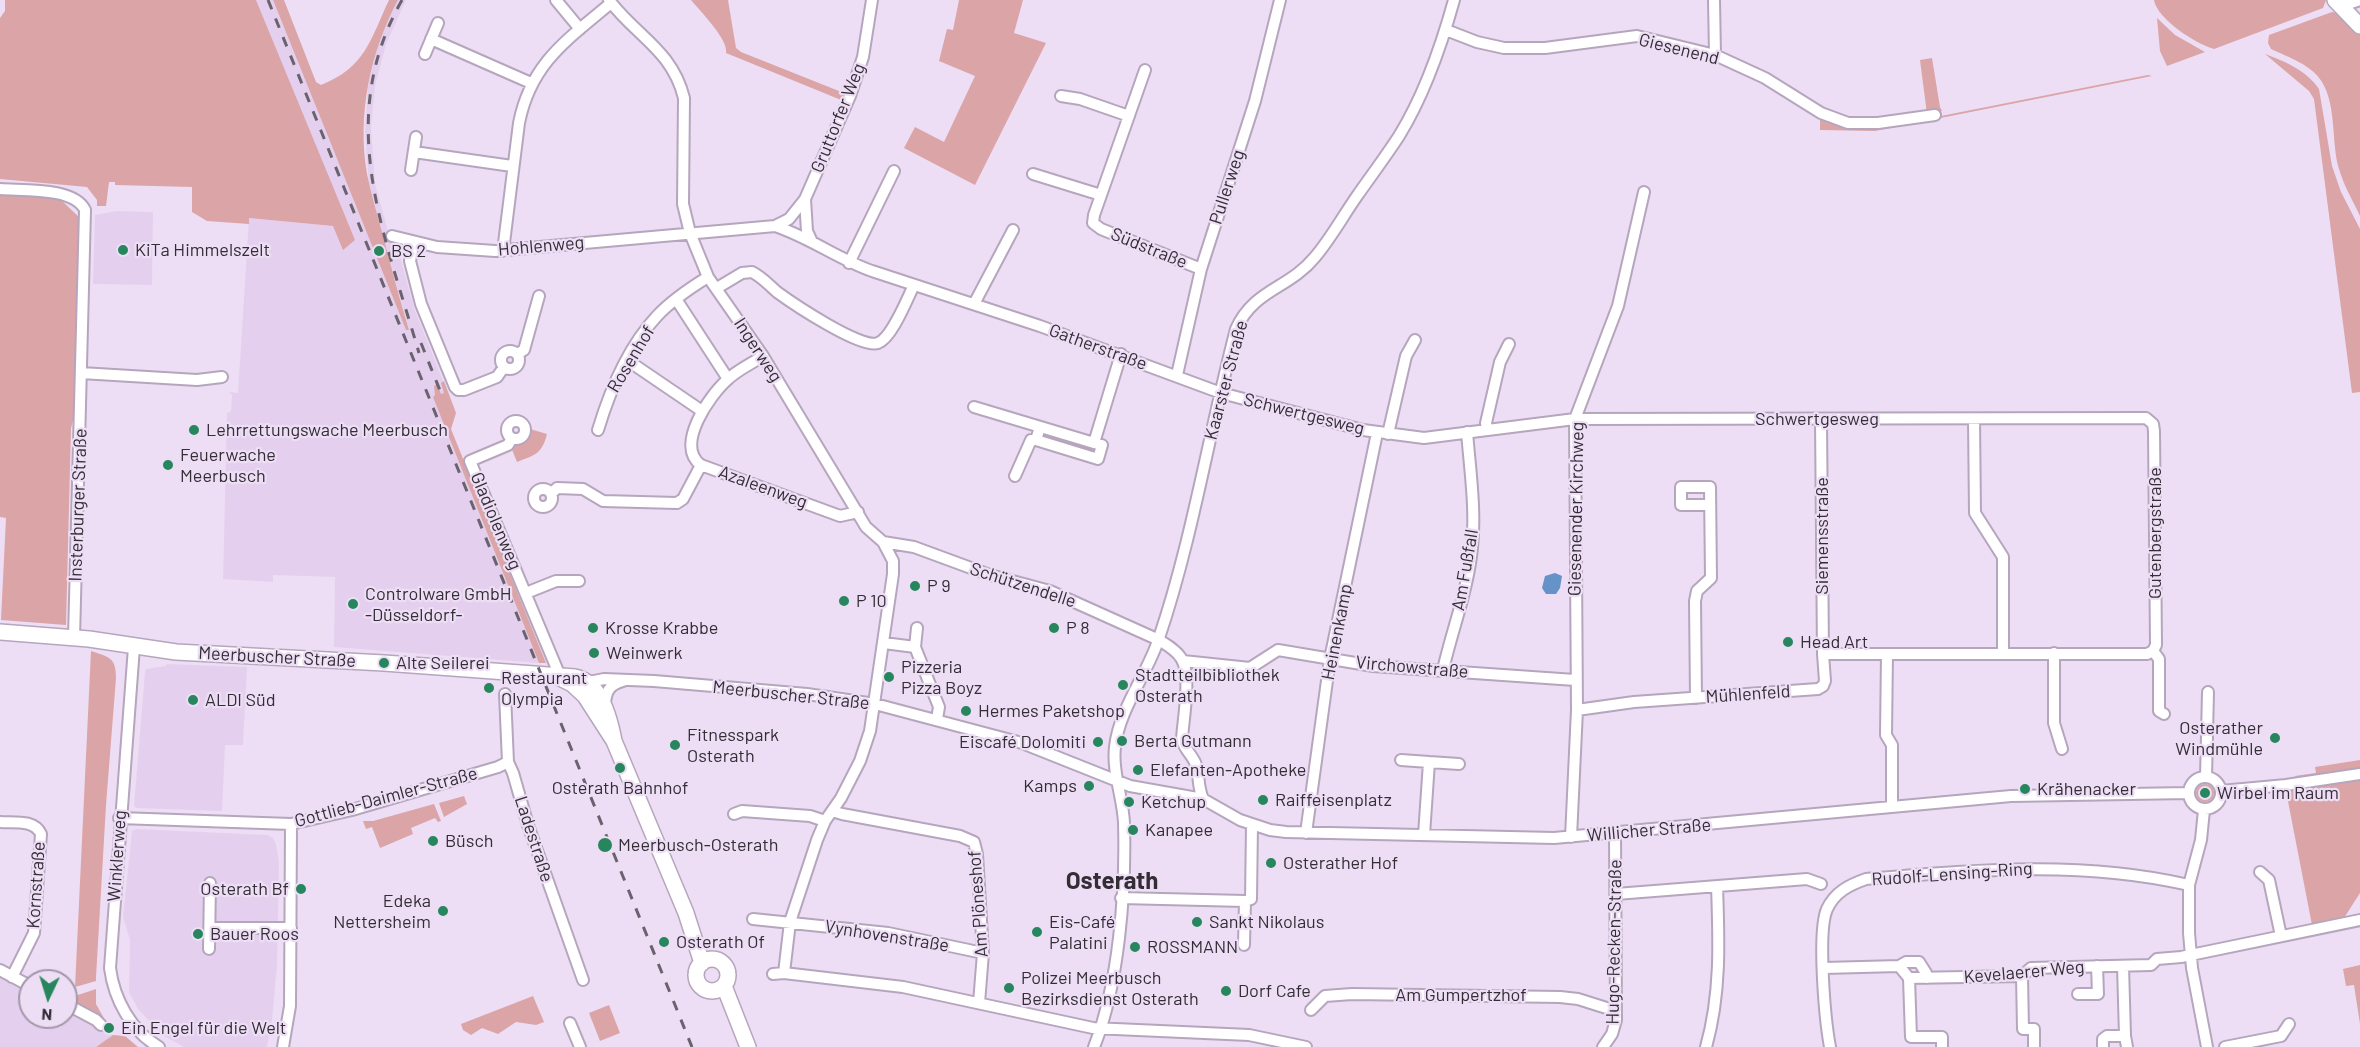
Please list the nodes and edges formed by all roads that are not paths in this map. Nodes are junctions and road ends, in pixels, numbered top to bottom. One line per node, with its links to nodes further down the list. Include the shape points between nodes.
1 (556, 0): 11 (street)
2 (872, 0): 30 (street, Gruttorfer Weg, via 858,75)
3 (1280, 0): 39 (street, Pullerweg, via 1255,101)
4 (1454, 0): 12 (street, Kaarster Straße)
5 (1714, 0): 15 (street)
6 (2360, 0): 8 (street)
7 (610, 1): 11 (street); 33 (street, Ingerweg, via 663,55 680,82 684,98 683,204)
8 (2338, 3): 10 (main road)
9 (438, 23): 13 (street)
10 (2360, 27)
11 (580, 29): 17 (street, via 554,52)
12 (1446, 30): 15 (street, Giesenend, via 1504,48 1545,48 1637,36); 55 (street, Kaarster Straße, via 1400,135 1328,239 1298,275 1250,305 1243,315)
13 (431, 39): 14 (street); 17 (street)
14 (425, 54)
15 (1715, 55): 19 (street, Giesenend, via 1765,78 1821,113 1848,123)
16 (1145, 70): 20 (street, Südstraße)
17 (531, 83): 23 (street, via 522,106)
18 (1061, 96): 20 (street)
19 (1935, 115)
20 (1129, 116): 29 (street, Südstraße)
21 (416, 137): 22 (street)
22 (414, 152): 23 (street); 24 (street)
23 (512, 166): 37 (street)
24 (411, 170)
25 (894, 171): 38 (street)
26 (1034, 174): 29 (street)
27 (0, 189): 51 (street, Insterburger Straße, via 61,193 75,197 85,210)
28 (1644, 192): 61 (street, Giesenender Kirchweg, via 1618,306)
29 (1101, 195): 39 (street, Südstraße, via 1093,224)
30 (805, 199): 31 (street, Gruttorfer Weg, via 789,219); 36 (street, Gruttorfer Weg, via 807,231)
31 (775, 226): 33 (street, Gatherstraße); 36 (street, Gatherstraße)
32 (1013, 230): 45 (street)
33 (690, 232): 37 (street, Hohlenweg); 40 (street, Ingerweg)
34 (392, 236): 35 (street, Hohlenweg)
35 (414, 242): 37 (street, Hohlenweg, via 437,248); 43 (street, via 410,261 421,304 458,390 497,377 504,367 504,354 524,350)
36 (812, 242): 38 (street, Gatherstraße)
37 (503, 250)
38 (849, 263): 41 (street, Gatherstraße)
39 (1201, 269): 52 (street, Pullerweg)
40 (708, 277): 42 (street, Ingerweg); 44 (street, Rosenhof)
41 (914, 285): 42 (street, via 886,338 878,344 848,336 809,314 752,272 742,273); 45 (street, Gatherstraße)
42 (717, 288): 49 (street, Ingerweg)
43 (539, 296)
44 (676, 299): 50 (street, Rosenhof, via 644,332); 54 (street)
45 (974, 304): 48 (street, Gatherstraße)
46 (1414, 340): 66 (street, Schwertgesweg)
47 (1509, 344): 64 (street, via 1500,362)
48 (1121, 354): 52 (street, Gatherstraße); 69 (street)
49 (763, 356): 54 (street); 74 (street, Ingerweg)
50 (627, 360): 57 (street); 63 (street, Rosenhof, via 608,397)
51 (81, 373): 53 (street, via 197,380); 80 (street, Insterburger Straße)
52 (1177, 375): 55 (street, Gatherstraße)
53 (222, 377)
54 (728, 379): 57 (street)
55 (1221, 393): 66 (street, Schwertgesweg); 81 (street, Kaarster Straße)
56 (974, 407): 62 (street)
57 (702, 411): 70 (street, via 691,447 694,458)
58 (2146, 418): 60 (street, Schwertgesweg); 85 (street, Gutenbergstraße, via 2153,423 2154,431)
59 (1821, 419): 60 (street, Schwertgesweg); 61 (street, Schwertgesweg); 88 (street, Siemensstraße)
60 (1974, 419): 86 (street, via 1975,513 2003,557)
61 (1575, 420): 64 (street, Schwertgesweg); 95 (street, Giesenender Kirchweg)
62 (1040, 427): 68 (street); 69 (street)
63 (598, 430)
64 (1487, 430): 65 (street, Schwertgesweg)
65 (1467, 432): 66 (street, Schwertgesweg, via 1424,438); 92 (street, Am Fußfall, via 1472,549)
66 (1382, 433): 90 (street, Heinenkamp)
67 (512, 438): 77 (street, Gladiolenweg, via 508,446 471,461)
68 (1036, 440): 69 (street, via 1098,459 1102,445); 71 (street, via 1031,440)
69 (1095, 443)
70 (702, 465): 72 (street, Azaleenweg, via 677,504 603,501 583,489 557,488); 74 (street, Azaleenweg, via 840,516)
71 (1015, 476)
72 (552, 494)
73 (1710, 505): 99 (street, via 1711,578 1697,591 1695,601)
74 (858, 512): 75 (street, Ingerweg, via 866,527)
75 (883, 542): 81 (street, Schützendelle, via 914,547 1050,591); 82 (street, Ingerweg, via 893,561)
76 (579, 581): 77 (street, Gladiolenweg, via 556,580)
77 (526, 593): 93 (street, Gladiolenweg)
78 (917, 628): 84 (street)
79 (0, 632): 80 (main road, Meerbuscher Straße)
80 (74, 638): 83 (main road, Meerbuscher Straße)
81 (1159, 640): 91 (street, Schützendelle); 113 (street, Kaarster Straße, via 1118,734)
82 (884, 643): 84 (street); 100 (street, Ingerweg)
83 (134, 647): 93 (main road, Meerbuscher Straße); 121 (street, Winklerweg)
84 (915, 648): 104 (street, via 939,707)
85 (2153, 651): 87 (street); 103 (street, via 2159,659 2159,711)
86 (2003, 652): 87 (street); 89 (street)
87 (2054, 653): 106 (street, via 2054,723)
88 (1823, 654): 89 (street); 99 (street, Mühlenfeld, via 1825,681 1818,689)
89 (1887, 654): 117 (street, via 1886,735 1892,745)
90 (1330, 659): 91 (street, Virchowstraße, via 1278,650 1251,668); 92 (street, Virchowstraße); 126 (street, Heinenkamp)
91 (1184, 661): 116 (street, via 1182,739 1197,768 1197,785)
92 (1443, 670): 95 (street, Virchowstraße)
93 (555, 675): 96 (main road, Meerbuscher Straße)
94 (632, 680): 96 (street, Meerbuscher Straße, via 604,679); 100 (street, Meerbuscher Straße, via 796,693); 101 (street, via 609,688)
95 (1575, 680): 102 (street, Giesenender Kirchweg)
96 (587, 689): 101 (main road); 105 (main road)
97 (2208, 692): 112 (street)
98 (505, 694): 108 (street, Ladestraße)
99 (1696, 698): 102 (street, Mühlenfeld)
100 (875, 704): 104 (street, Meerbuscher Straße); 118 (street, Ingerweg, via 867,744)
101 (605, 707): 105 (main road)
102 (1577, 710): 129 (street, Giesenender Kirchweg)
103 (2164, 714)
104 (937, 719): 113 (street, Meerbuscher Straße, via 1033,747)
105 (614, 741): 148 (main road)
106 (2062, 749)
107 (1401, 760): 109 (street)
108 (508, 762): 124 (street, Gottlieb-Daimler-Straße, via 352,810); 159 (street, Ladestraße)
109 (1429, 762): 110 (street); 128 (street)
110 (1459, 764)
111 (2360, 774): 114 (street)
112 (2206, 777): 114 (street, via 2216,781); 115 (street, via 2194,781)
113 (1118, 782): 116 (street, Willicher Straße); 136 (street, Kaarster Straße, via 1124,819)
114 (2221, 791): 119 (street, via 2219,802)
115 (2188, 793): 117 (street, Willicher Straße, via 2011,796); 119 (street, via 2193,805)
116 (1203, 799): 125 (street, Willicher Straße)
117 (1892, 807): 127 (street, Willicher Straße)
118 (832, 810): 122 (street, Ingerweg); 146 (street, Am Plöneshof, via 974,842)
119 (2204, 810): 133 (street)
120 (734, 814): 122 (street, via 742,811 810,816)
121 (119, 818): 124 (street, Gottlieb-Daimler-Straße); 173 (street, Winklerweg, via 110,954 112,982 130,1020)
122 (825, 821): 140 (street, Ingerweg)
123 (0, 822): 154 (street, Kornstraße, via 28,823 41,834 34,933)
124 (291, 824): 142 (street)
125 (1252, 825): 126 (street, Willicher Straße); 137 (street, via 1251,899)
126 (1306, 832): 128 (street, Willicher Straße)
127 (1615, 834): 129 (street, Willicher Straße); 135 (street, Hugo-Recken-Straße)
128 (1424, 836): 129 (street, Willicher Straße)
129 (1571, 837)
130 (2260, 872): 143 (street, via 2269,880)
131 (210, 882): 141 (street)
132 (1821, 884): 134 (street, via 1807,879)
133 (2189, 885): 147 (street); 152 (street, Rudolf-Lensing-Ring, via 2124,874 2030,868 1866,879 1844,889 1827,910 1822,928)
134 (1717, 886): 135 (street); 180 (street, via 1719,976)
135 (1616, 894): 165 (street, Hugo-Recken-Straße)
136 (1121, 898): 137 (street); 169 (street, Kaarster Straße, via 1119,938)
137 (1245, 902): 144 (street)
138 (753, 920): 140 (street, Vynhovenstraße)
139 (2360, 920): 143 (street, Kevelaerer Weg)
140 (790, 922): 146 (street, Vynhovenstraße, via 888,933); 162 (street, Ingerweg, via 778,974 888,985)
141 (210, 928): 142 (street); 145 (street)
142 (291, 928): 174 (street, via 290,1006)
143 (2281, 936): 147 (street, Kevelaerer Weg)
144 (1244, 945)
145 (209, 949)
146 (983, 953): 162 (street, Am Plöneshof)
147 (2191, 955): 151 (street, Kevelaerer Weg, via 2157,959 2151,965); 185 (street)
148 (707, 961): 160 (main road, via 722,963 728,971); 160 (main road, via 697,972 697,980 701,986)
149 (1899, 966): 152 (street); 156 (street); 157 (street, via 1919,962)
150 (2097, 966): 151 (street, Kevelaerer Weg); 155 (street, Kevelaerer Weg, via 2031,968); 161 (street, via 2098,994)
151 (2123, 966): 170 (street)
152 (1824, 968): 181 (street, Rudolf-Lensing-Ring)
153 (0, 970): 154 (street)
154 (12, 976): 158 (street)
155 (2022, 976): 157 (street, Kevelaerer Weg); 183 (street, via 2023,1029 2034,1029)
156 (1909, 978): 157 (street, Kevelaerer Weg); 182 (street, via 1911,1037 1942,1037)
157 (1927, 978)
158 (18, 979)
159 (583, 980)
160 (719, 988): 176 (main road); 177 (main road)
161 (2078, 994)
162 (979, 1004): 169 (street)
163 (78, 1010): 168 (street)
164 (1311, 1010): 165 (street, Am Gumpertzhof, via 1325,996 1352,994 1560,997)
165 (1616, 1011): 172 (street, Hugo-Recken-Straße)
166 (570, 1023): 175 (street)
167 (2289, 1024): 186 (street, via 2281,1036)
168 (101, 1025)
169 (1101, 1028): 171 (street, via 1249,1035); 178 (street, Kaarster Straße)
170 (2126, 1041): 184 (street, via 2107,1035)
171 (1267, 1043): 179 (street)
172 (1607, 1045)
173 (159, 1047)
174 (283, 1047)
175 (580, 1047)
176 (738, 1047)
177 (748, 1047)
178 (1094, 1047)
179 (1306, 1047)
180 (1706, 1047)
181 (1830, 1047)
182 (1942, 1047)
183 (2034, 1047)
184 (2103, 1047)
185 (2207, 1047)
186 (2225, 1047)

